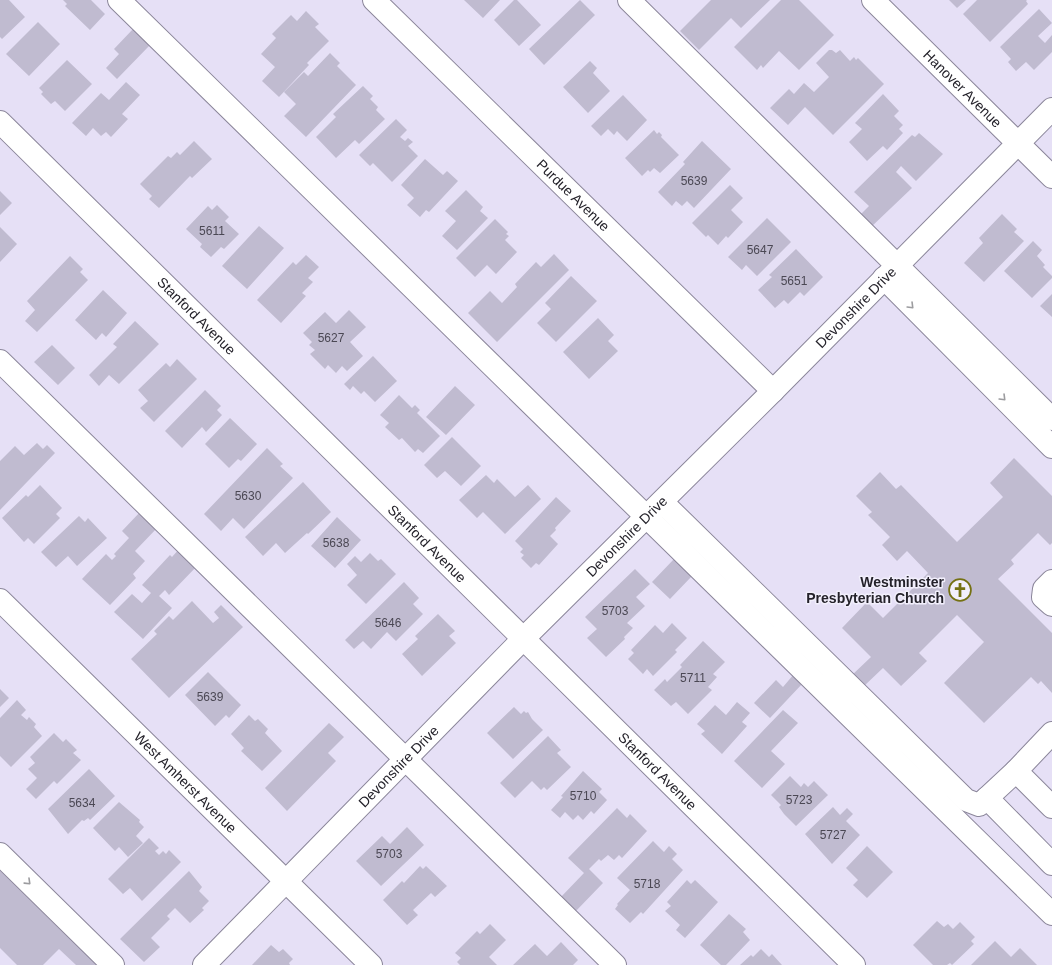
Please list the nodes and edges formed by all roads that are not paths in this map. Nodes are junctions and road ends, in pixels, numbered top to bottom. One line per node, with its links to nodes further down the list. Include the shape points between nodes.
1 (119, 0): 14 (street)
2 (374, 0): 11 (street, Purdue Avenue)
3 (629, 0): 9 (street)
4 (873, 0): 7 (street, Hanover Avenue)
5 (1052, 109): 7 (street, Devonshire Drive)
6 (0, 122): 18 (street, Stanford Avenue)
7 (1019, 144): 8 (street, Hanover Avenue); 9 (street, Devonshire Drive)
8 (1052, 177)
9 (890, 272): 11 (street, Devonshire Drive); 12 (street); 13 (street, one-way to 13)
10 (0, 361): 20 (street)
11 (773, 391): 14 (street, Devonshire Drive)
12 (1052, 419)
13 (1052, 447)
14 (654, 509): 18 (street, Devonshire Drive); 22 (street, via 966,800 979,805); 27 (street)
15 (1052, 581): 17 (street, via 1044,589 1043,597)
16 (0, 600): 26 (street, West Amherst Avenue)
17 (1052, 605)
18 (523, 639): 20 (street, Devonshire Drive); 32 (street, Stanford Avenue)
19 (1052, 733): 21 (street)
20 (406, 758): 26 (street, Devonshire Drive); 31 (street)
21 (1016, 771): 22 (street); 23 (street)
22 (987, 798): 25 (street)
23 (1052, 807)
24 (0, 854): 28 (street, one-way to 28)
25 (1052, 864)
26 (285, 882): 29 (street, Devonshire Drive); 30 (street, West Amherst Avenue)
27 (1052, 914)
28 (113, 965)
29 (204, 965)
30 (371, 965)
31 (615, 965)
32 (854, 965)

